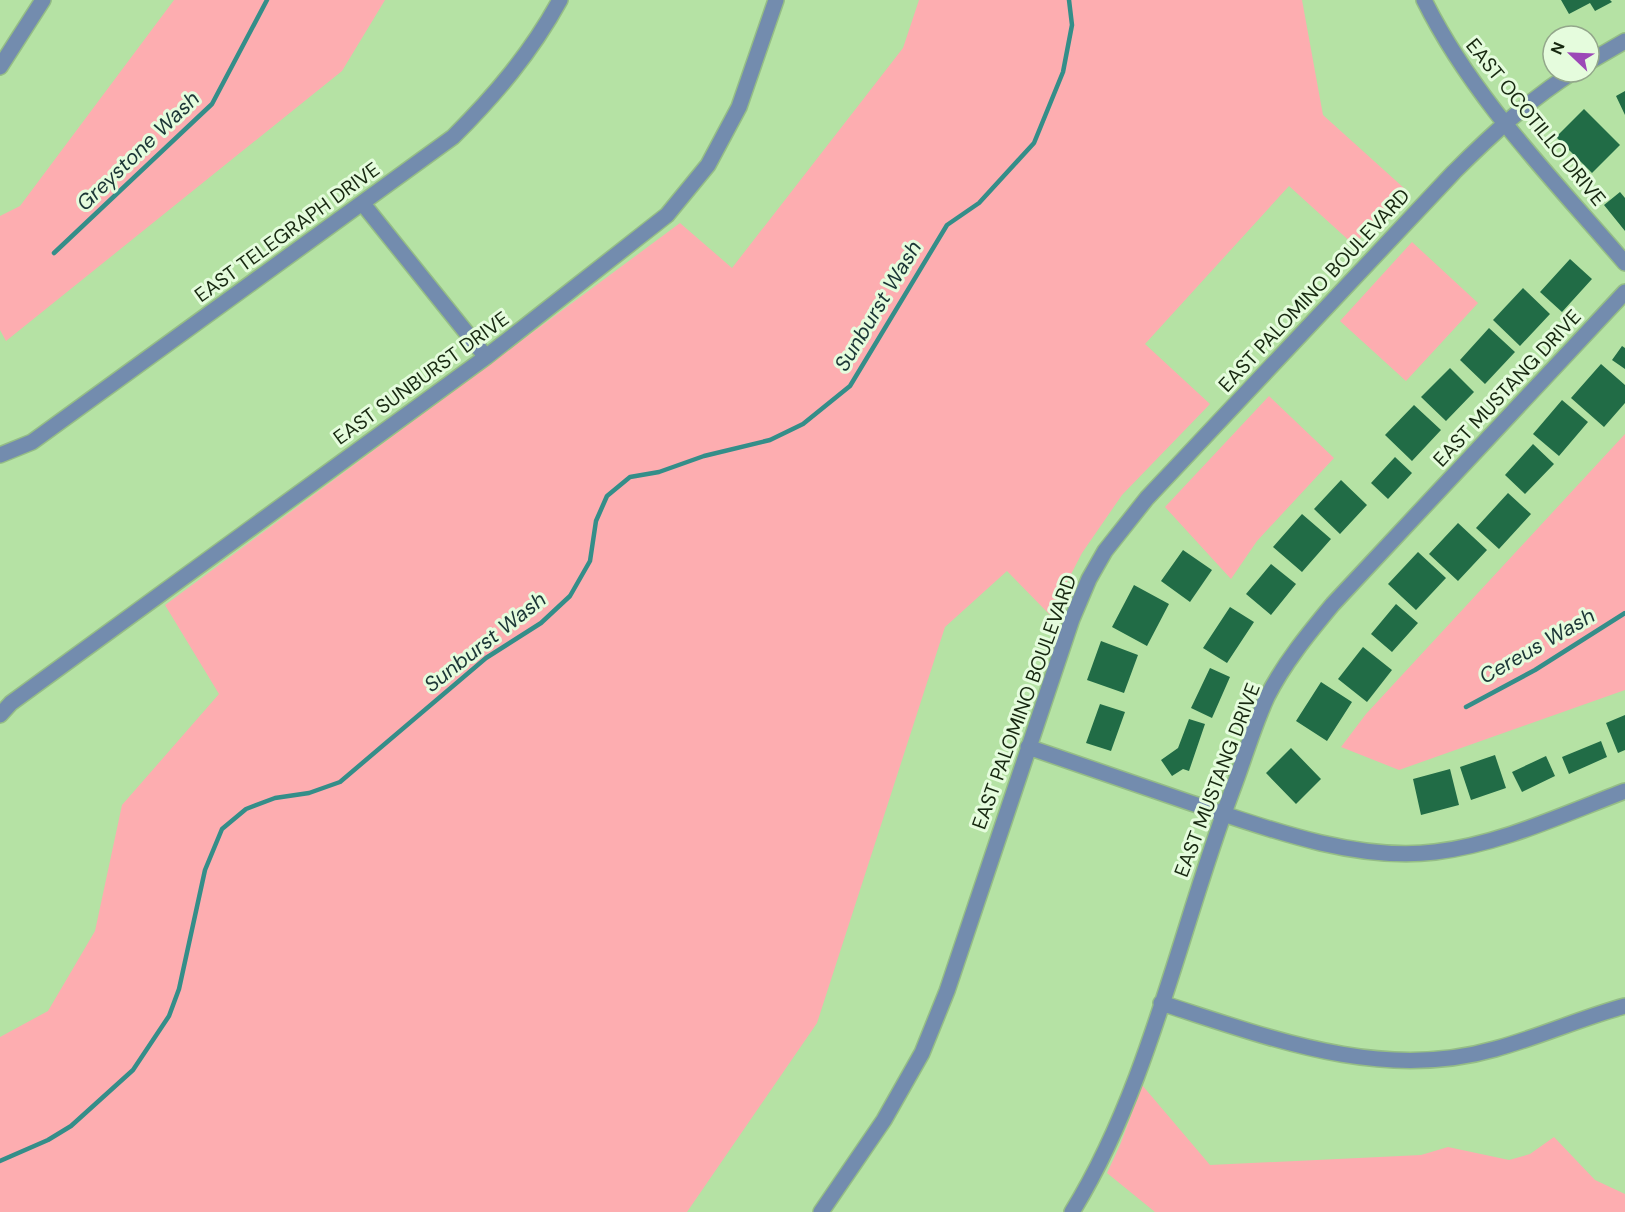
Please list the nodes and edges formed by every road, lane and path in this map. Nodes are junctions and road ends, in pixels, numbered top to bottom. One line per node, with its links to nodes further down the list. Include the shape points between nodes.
1 (44, 0): 7 (street)
2 (560, 0): 10 (street, EAST TELEGRAPH DRIVE, via 540,37 498,92 453,137)
3 (777, 0): 13 (street, EAST SUNBURST DRIVE, via 739,106 708,165 667,215)
4 (1424, 0): 9 (street, EAST OCOTILLO DRIVE, via 1444,41)
5 (1625, 41): 6 (street)
6 (1601, 55)
7 (0, 67)
8 (1554, 84): 9 (street, EAST PALOMINO BOULEVARD)
9 (1504, 122): 11 (street, EAST OCOTILLO DRIVE); 16 (street, EAST PALOMINO BOULEVARD, via 1147,498 1105,551 1072,619)
10 (363, 204): 13 (street); 14 (street, EAST TELEGRAPH DRIVE, via 33,442)
11 (1625, 263)
12 (1625, 292): 18 (street, EAST MUSTANG DRIVE, via 1308,635 1268,697)
13 (486, 357): 15 (street, EAST SUNBURST DRIVE)
14 (0, 455)
15 (0, 715)
16 (1028, 747): 18 (street); 21 (street, EAST PALOMINO BOULEVARD, via 947,992 922,1053 884,1120)
17 (1625, 791): 18 (street, via 1522,830 1434,853 1361,850 1305,840)
18 (1223, 814): 19 (street, EAST MUSTANG DRIVE)
19 (1161, 1003): 20 (street, via 1301,1048 1389,1061 1494,1050); 22 (street, EAST MUSTANG DRIVE, via 1132,1091 1100,1164)
20 (1625, 1006)
21 (821, 1212)
22 (1072, 1212)

